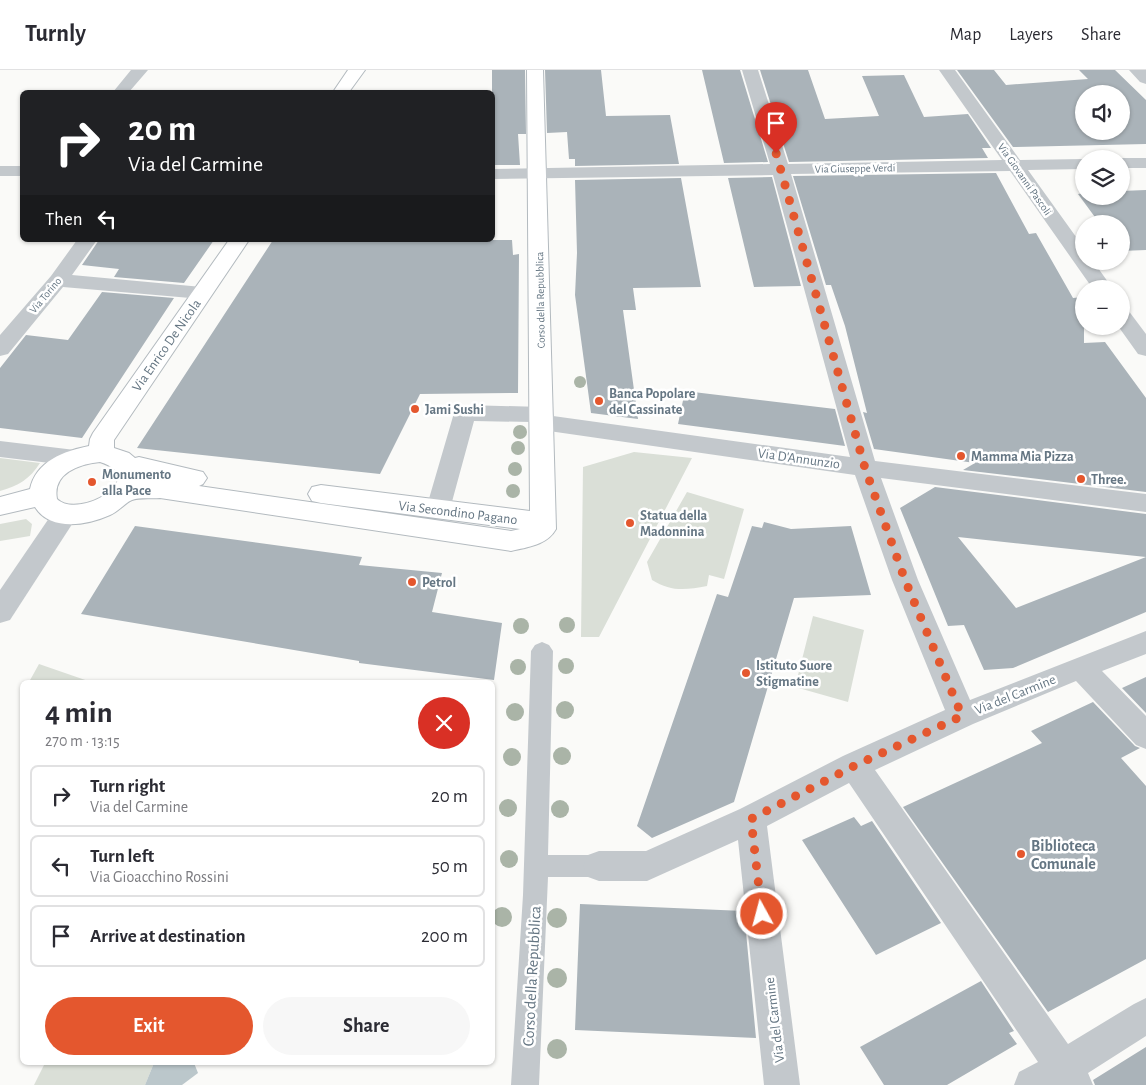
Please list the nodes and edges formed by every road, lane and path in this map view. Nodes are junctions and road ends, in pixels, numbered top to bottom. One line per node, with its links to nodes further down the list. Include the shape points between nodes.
1 (140, 70): 8 (street)
2 (356, 70): 9 (main road)
3 (535, 70): 18 (main road, Corso della Repubblica)
4 (750, 70): 14 (street)
5 (947, 70): 13 (street, Via Giovanni Pascoli)
6 (1137, 70): 7 (street)
7 (1146, 79)
8 (123, 90)
9 (342, 90)
10 (1146, 163): 12 (street)
11 (1075, 164): 13 (street, Via Giuseppe Verdi)
12 (1130, 164)
13 (1014, 165): 14 (street, Via Giuseppe Verdi); 22 (street, Via Giovanni Pascoli)
14 (781, 170): 18 (street, Via Giuseppe Verdi); 31 (street)
15 (0, 171): 16 (street)
16 (20, 172)
17 (495, 174): 18 (street, Via Giuseppe Verdi)
18 (537, 174): 27 (main road, Corso della Repubblica)
19 (86, 242): 21 (street, Via Torino)
20 (238, 242): 23 (main road, Via Enrico De Nicola)
21 (58, 280): 23 (street); 25 (street, Via Torino)
22 (1097, 280)
23 (202, 293): 29 (main road, Via Enrico De Nicola, via 102,439)
24 (1130, 328): 26 (street)
25 (0, 349)
26 (1146, 350)
27 (542, 418): 31 (street, Via D'Annunzio); 36 (street, Via D'Annunzio, via 465,413); 38 (main road, Corso della Repubblica)
28 (0, 450): 30 (street)
29 (101, 454): 30 (main road); 32 (main road, via 124,462)
30 (75, 458): 33 (main road, via 46,478)
31 (865, 468): 34 (street, Via D'Annunzio); 43 (street, via 905,580)
32 (128, 480): 36 (main road, Via Secondino Pagano, via 139,466 197,478); 37 (main road, via 118,500 100,510); 38 (main road, Via Secondino Pagano, via 160,489 512,541)
33 (41, 496): 35 (main road); 37 (main road, via 49,508)
34 (1146, 503)
35 (0, 506)
36 (438, 509): 38 (main road, Via Secondino Pagano, via 531,521)
37 (65, 515): 39 (street)
38 (543, 530)
39 (0, 612)
40 (1146, 642): 42 (street, Via del Carmine)
41 (542, 651): 47 (street, Corso della Repubblica)
42 (1081, 667): 43 (street, Via del Carmine); 44 (street)
43 (962, 716): 45 (street, Via del Carmine)
44 (1146, 736)
45 (854, 766): 46 (street, Via del Carmine); 50 (street)
46 (751, 819): 48 (street, via 647,866); 52 (street, Via del Carmine)
47 (536, 866): 48 (street); 51 (street, Corso della Repubblica)
48 (599, 866)
49 (1146, 1016): 50 (street)
50 (1069, 1077): 53 (street)
51 (525, 1085)
52 (782, 1085)
53 (1032, 1085)

